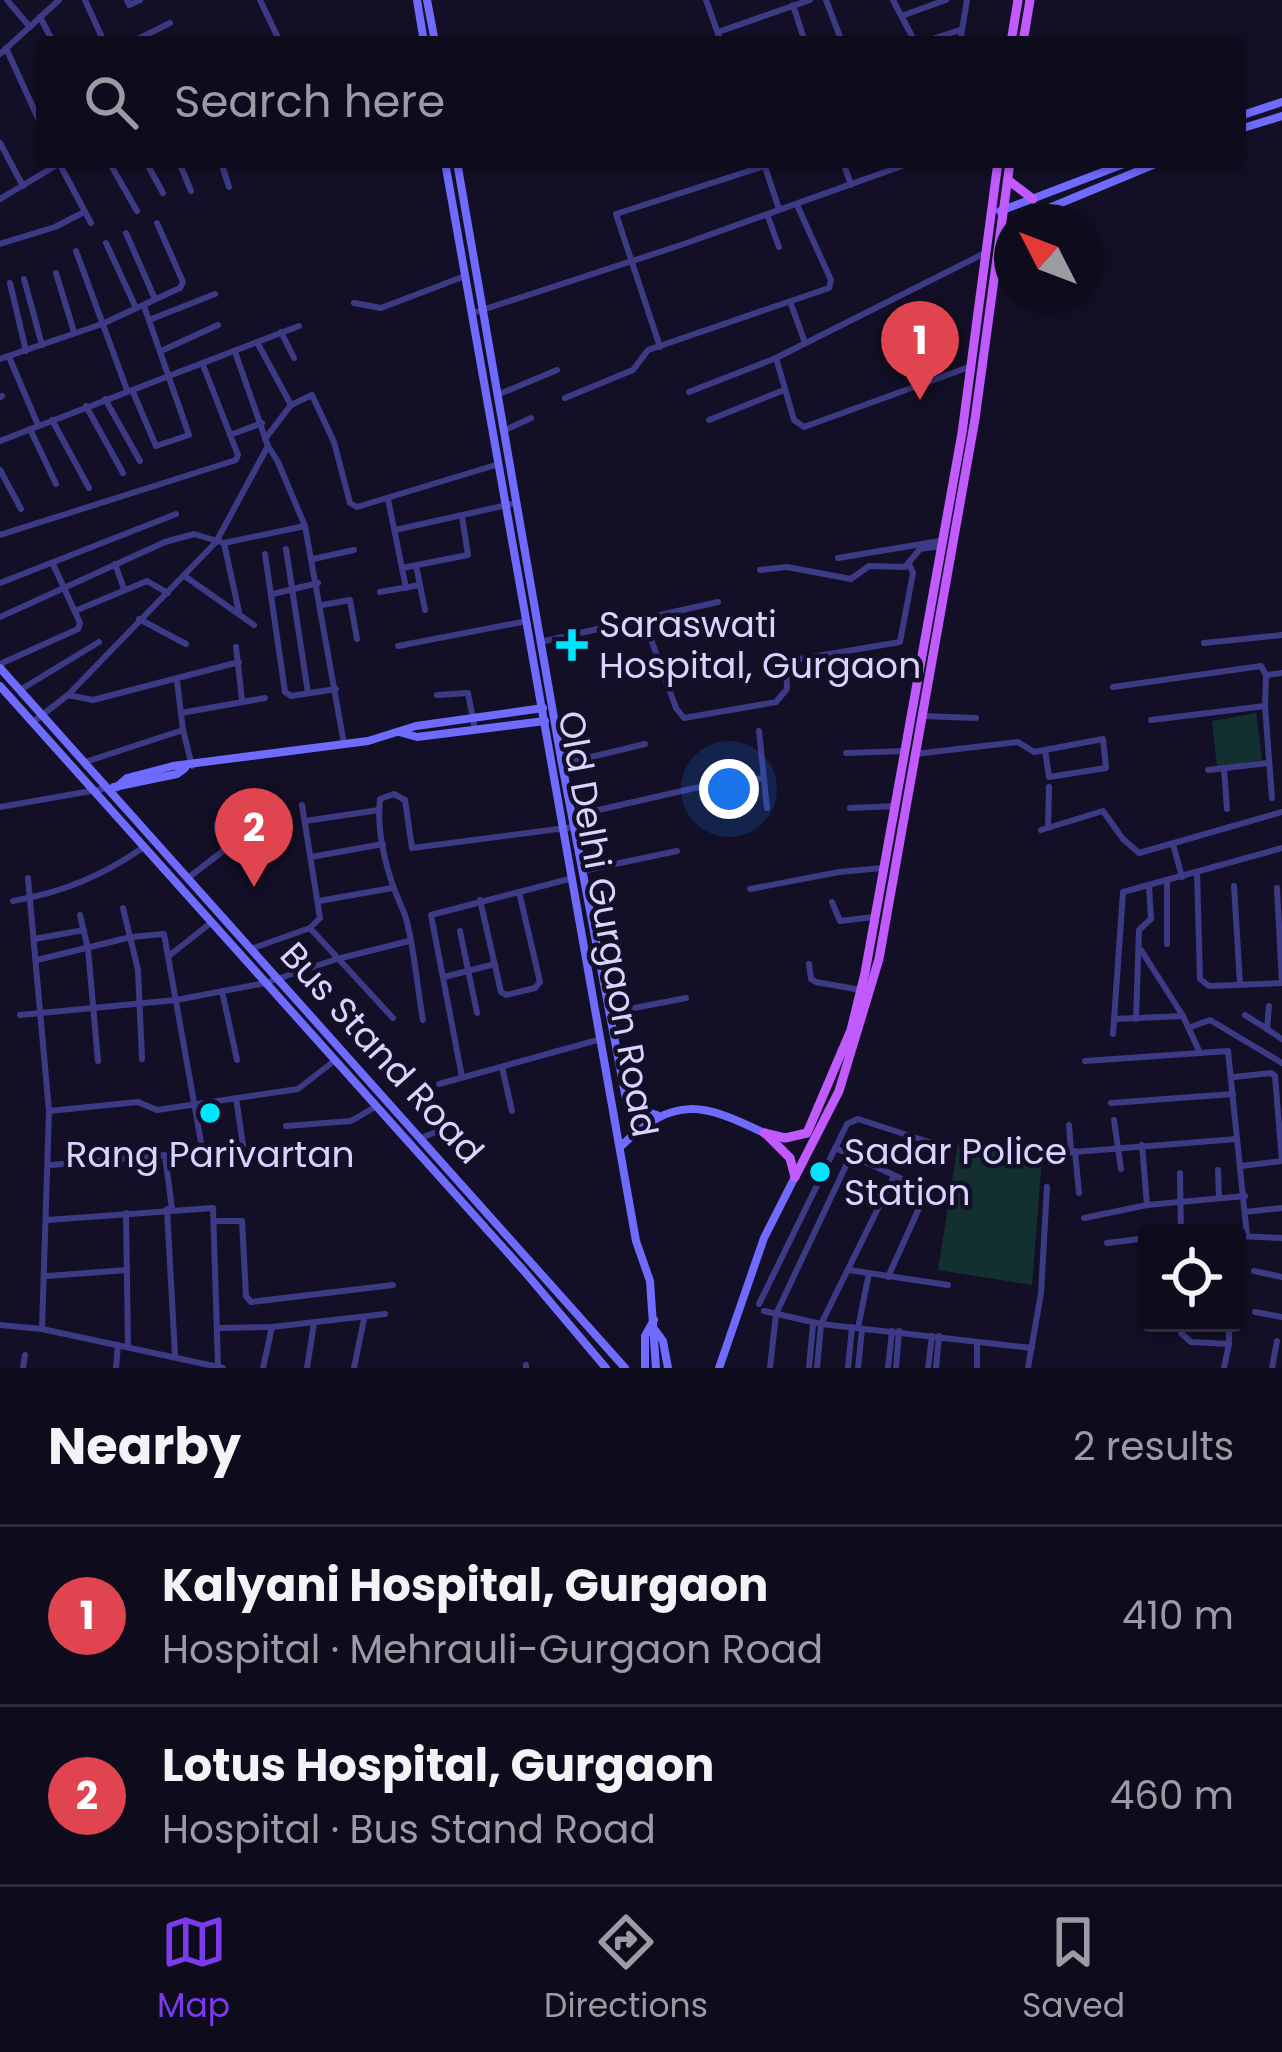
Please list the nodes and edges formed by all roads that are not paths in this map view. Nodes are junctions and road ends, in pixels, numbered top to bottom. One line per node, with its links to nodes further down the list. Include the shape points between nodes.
1 (7, 0): 21 (street)
2 (59, 0): 19 (street)
3 (85, 0): 25 (street)
4 (127, 0): 5 (street)
5 (140, 0)
6 (260, 0): 27 (street)
7 (417, 0): 28 (street)
8 (427, 0): 29 (street)
9 (706, 0): 23 (street)
10 (810, 0): 17 (street)
11 (826, 0): 32 (street)
12 (893, 0): 18 (street)
13 (946, 0): 18 (street)
14 (967, 0): 22 (street)
15 (1018, 0): 36 (main road)
16 (1030, 0): 37 (main road)
17 (793, 5): 23 (street); 31 (street)
18 (904, 15): 33 (street)
19 (40, 17): 21 (street); 24 (street)
20 (170, 23): 26 (street)
21 (30, 27): 38 (street)
22 (961, 30): 34 (street); 35 (street)
23 (718, 32): 30 (street)
24 (50, 36)
25 (101, 36)
26 (144, 36)
27 (277, 36)
28 (423, 36)
29 (434, 36)
30 (719, 36)
31 (803, 36)
32 (840, 36)
33 (916, 36)
34 (940, 36)
35 (960, 36)
36 (1013, 36)
37 (1024, 36)
38 (3, 51): 40 (street)
39 (1282, 102): 41 (street)
40 (36, 114)
41 (1246, 114)
42 (1282, 116): 43 (street)
43 (1246, 127)
44 (0, 143): 63 (street)
45 (52, 168): 63 (street)
46 (62, 168): 75 (street)
47 (112, 168): 74 (street)
48 (149, 168): 66 (street)
49 (181, 168): 65 (street)
50 (223, 168): 64 (street)
51 (446, 168): 92 (street, Old Delhi Gurgaon Road)
52 (458, 168): 101 (street, Old Delhi Gurgaon Road)
53 (752, 168): 90 (street, via 616,214)
54 (765, 168): 73 (street)
55 (845, 168): 62 (street)
56 (897, 168): 62 (street)
57 (997, 168): 76 (main road)
58 (1009, 168): 61 (main road)
59 (1114, 168): 68 (street)
60 (1145, 168): 72 (street)
61 (1008, 180): 68 (main road); 70 (main road)
62 (850, 185): 69 (street)
63 (22, 186): 67 (street)
64 (229, 187)
65 (191, 191)
66 (163, 193)
67 (0, 199)
68 (1034, 200): 71 (street)
69 (797, 204): 73 (street); 99 (street, via 832,280)
70 (1006, 204)
71 (1023, 204)
72 (1058, 204)
73 (779, 209): 77 (street)
74 (137, 211)
75 (84, 212): 79 (street); 84 (street)
76 (993, 212): 81 (main road)
77 (767, 214): 85 (street); 90 (street)
78 (157, 223): 89 (street)
79 (92, 224)
80 (994, 229): 81 (street)
81 (990, 230): 87 (main road)
82 (126, 233): 96 (street)
83 (106, 243): 100 (street)
84 (0, 244)
85 (779, 247)
86 (76, 251): 103 (street)
87 (987, 252): 108 (street); 119 (main road)
88 (183, 255): 89 (street)
89 (173, 260): 96 (street, via 183,285)
90 (629, 262): 101 (street); 111 (street)
91 (56, 273): 107 (street)
92 (465, 276): 98 (street, via 381,308); 101 (street, Old Delhi Gurgaon Road)
93 (24, 279): 110 (street)
94 (10, 283): 112 (street)
95 (214, 294): 102 (street)
96 (155, 299): 100 (street)
97 (994, 301): 154 (main road)
98 (354, 303)
99 (790, 304): 108 (street); 111 (street)
100 (140, 306): 102 (street); 103 (street)
101 (478, 312): 125 (street, Old Delhi Gurgaon Road); 140 (street, Old Delhi Gurgaon Road)
102 (149, 320): 113 (street)
103 (101, 324): 107 (street); 123 (street)
104 (218, 325): 113 (street)
105 (299, 326): 106 (street)
106 (281, 332): 109 (street); 116 (street)
107 (75, 333): 110 (street)
108 (804, 340): 117 (street)
109 (257, 342): 114 (street); 128 (street)
110 (42, 345): 112 (street)
111 (659, 347): 126 (street, via 633,370)
112 (26, 351): 115 (street)
113 (161, 351): 121 (street)
114 (235, 352): 118 (street); 133 (street)
115 (4, 358): 134 (street)
116 (294, 358)
117 (776, 358): 122 (street); 124 (street)
118 (203, 365): 121 (street); 136 (street)
119 (973, 366): 122 (street, via 804,428); 154 (main road)
120 (556, 370): 125 (street)
121 (170, 379): 123 (street); 123 (street, via 188,436 156,446)
122 (784, 390): 132 (street)
123 (130, 392): 127 (street)
124 (688, 392)
125 (497, 395): 135 (street, Old Delhi Gurgaon Road)
126 (566, 398)
127 (106, 399): 129 (street); 139 (street)
128 (291, 405): 138 (street); 145 (street, via 317,399 353,506)
129 (86, 406): 131 (street); 142 (street)
130 (531, 418): 135 (street)
131 (52, 420): 134 (street); 144 (street)
132 (709, 420)
133 (262, 423): 136 (street); 138 (street)
134 (34, 427): 137 (street); 143 (street)
135 (503, 431): 146 (street, Old Delhi Gurgaon Road)
136 (230, 435): 153 (street, via 236,460)
137 (0, 441)
138 (266, 442): 150 (street); 156 (street)
139 (140, 461)
140 (499, 464): 145 (street); 146 (street, Old Delhi Gurgaon Road)
141 (0, 470): 147 (street)
142 (123, 472)
143 (56, 484)
144 (89, 488)
145 (388, 499): 152 (street)
146 (511, 504): 149 (street); 187 (street, Old Delhi Gurgaon Road); 192 (street, Old Delhi Gurgaon Road)
147 (21, 509)
148 (176, 514): 163 (street)
149 (462, 516): 152 (street); 165 (street, via 468,555)
150 (305, 526): 156 (street); 160 (street)
151 (160, 530): 155 (street)
152 (395, 530): 166 (street)
153 (0, 535)
154 (944, 540): 161 (street); 164 (street, via 920,549); 219 (main road); 232 (main road)
155 (165, 542): 156 (street, via 194,534); 162 (street)
156 (220, 543): 168 (street); 183 (street)
157 (286, 549): 175 (street)
158 (354, 550): 160 (street)
159 (265, 554): 178 (street)
160 (314, 559): 170 (street)
161 (838, 559)
162 (115, 563): 172 (street); 174 (street)
163 (53, 564): 169 (street); 172 (street)
164 (909, 564): 167 (street, via 868,566 840,580 787,567); 197 (street, via 898,644)
165 (416, 565): 166 (street); 171 (street)
166 (402, 568): 173 (street)
167 (760, 570)
168 (186, 577): 176 (street); 183 (street)
169 (0, 583)
170 (318, 583): 175 (street); 180 (street)
171 (420, 585): 173 (street); 181 (street)
172 (62, 586): 182 (street); 184 (street)
173 (406, 588): 177 (street)
174 (124, 589): 176 (street, via 152,581); 182 (street)
175 (294, 589): 178 (street); 199 (street)
176 (168, 592): 185 (street)
177 (380, 592)
178 (272, 594): 202 (street)
179 (718, 602): 186 (street)
180 (322, 605): 190 (street, via 350,600); 208 (street)
181 (425, 610)
182 (75, 611): 201 (street, via 76,631)
183 (240, 615): 188 (street)
184 (0, 617)
185 (139, 619): 194 (street); 211 (street)
186 (644, 620): 192 (street); 200 (street, via 684,718 776,702 787,688)
187 (526, 621): 196 (street); 216 (street, Old Delhi Gurgaon Road)
188 (254, 625)
189 (1282, 635): 193 (street)
190 (357, 639)
191 (99, 642): 209 (street)
192 (540, 642): 236 (street, Old Delhi Gurgaon Road)
193 (1204, 643)
194 (186, 644)
195 (236, 646): 198 (street)
196 (398, 646)
197 (794, 659)
198 (239, 662): 205 (street); 214 (street)
199 (304, 665): 202 (street); 210 (street)
200 (786, 665)
201 (0, 666): 209 (street, Bus Stand Road)
202 (282, 668): 210 (street, via 287,695)
203 (1282, 673): 204 (street)
204 (1267, 675): 207 (street, via 1261,666); 215 (street)
205 (177, 680): 211 (street, via 93,700); 217 (street)
206 (0, 686): 224 (street, Bus Stand Road)
207 (1113, 687)
208 (336, 689): 210 (street); 229 (street)
209 (20, 690): 218 (street, Bus Stand Road)
210 (308, 693)
211 (68, 695): 218 (street)
212 (437, 695): 221 (street, via 468,693)
213 (265, 698): 214 (street)
214 (242, 700): 217 (street)
215 (1264, 706): 222 (street); 235 (street)
216 (543, 708): 221 (street); 223 (street, Old Delhi Gurgaon Road)
217 (181, 713): 225 (street)
218 (44, 715): 224 (street); 234 (street, Bus Stand Road)
219 (922, 716): 220 (street); 232 (main road)
220 (976, 718)
221 (472, 719): 226 (street); 228 (street)
222 (1151, 720)
223 (545, 721): 226 (street); 257 (street, Old Delhi Gurgaon Road)
224 (33, 722): 244 (street, Bus Stand Road)
225 (182, 730): 234 (street); 237 (street)
226 (475, 730): 228 (street)
227 (759, 731): 240 (street)
228 (399, 732): 229 (street)
229 (344, 744): 237 (street)
230 (645, 744): 236 (street)
231 (1045, 750): 231 (street, via 1103,739 1106,768 1049,777); 232 (street, via 1030,752 1018,742)
232 (910, 752): 233 (street); 243 (main road)
233 (846, 753)
234 (85, 762): 242 (street, Bus Stand Road)
235 (1268, 763): 238 (street); 245 (street)
236 (562, 764): 257 (street, Old Delhi Gurgaon Road)
237 (189, 766): 242 (street)
238 (1224, 768): 239 (street); 252 (street)
239 (1208, 770)
240 (764, 778): 250 (street); 257 (street, via 695,788)
241 (1049, 787): 259 (street, via 1045,829 1103,811 1139,853)
242 (112, 788): 244 (street); 270 (street, Bus Stand Road)
243 (904, 790): 248 (main road); 376 (main road, via 867,1006 839,1091)
244 (96, 792): 249 (street); 260 (street, Bus Stand Road)
245 (1272, 797)
246 (262, 798): 255 (street)
247 (302, 805): 256 (street)
248 (896, 806): 251 (street); 265 (main road)
249 (0, 807)
250 (767, 808)
251 (850, 808)
252 (1227, 809)
253 (379, 810): 256 (street); 257 (street, via 382,796 403,797 412,848); 258 (street)
254 (1282, 812): 259 (street)
255 (265, 814): 262 (street, via 271,843); 262 (street, via 218,823)
256 (304, 821): 264 (street)
257 (570, 824): 266 (street, Old Delhi Gurgaon Road); 271 (street, Old Delhi Gurgaon Road)
258 (383, 844): 264 (street); 275 (street)
259 (1173, 844): 268 (street)
260 (144, 847): 279 (street, via 72,888); 289 (street, Bus Stand Road)
261 (1282, 848): 267 (street)
262 (232, 850): 270 (street)
263 (677, 851): 266 (street)
264 (311, 856): 283 (street)
265 (884, 868): 277 (street); 288 (main road)
266 (582, 871): 316 (street, Old Delhi Gurgaon Road)
267 (1197, 872): 268 (street); 309 (street, via 1200,980)
268 (1182, 877): 272 (street)
269 (28, 878): 279 (street)
270 (188, 878): 299 (street, Bus Stand Road)
271 (573, 878): 278 (street); 316 (street, Old Delhi Gurgaon Road)
272 (1167, 882): 273 (street); 296 (street)
273 (1149, 886): 297 (street, via 1151,919 1139,930); 324 (street, via 1120,898)
274 (1234, 886): 309 (street)
275 (392, 888): 283 (street); 285 (street)
276 (1277, 888): 309 (street, via 1282,983)
277 (750, 890)
278 (519, 891): 281 (street); 303 (street, via 538,985 503,994)
279 (30, 898): 282 (street); 294 (street)
280 (415, 900): 285 (street)
281 (480, 900): 303 (street); 306 (street, via 430,915)
282 (13, 901)
283 (318, 901): 290 (street, via 320,918)
284 (832, 902): 288 (street, via 840,921)
285 (400, 903): 295 (street)
286 (123, 908): 293 (street)
287 (80, 915): 291 (street)
288 (874, 917): 310 (main road)
289 (212, 922): 300 (street); 308 (street, Bus Stand Road)
290 (310, 928): 299 (street); 301 (street)
291 (84, 930): 294 (street); 298 (street)
292 (460, 931): 305 (street)
293 (131, 938): 298 (street); 300 (street, via 161,933); 314 (street)
294 (34, 939): 302 (street)
295 (409, 941): 301 (street); 326 (street)
296 (1167, 944)
297 (1139, 947): 322 (street); 325 (street)
298 (88, 949): 302 (street); 317 (street)
299 (251, 949): 307 (street, Bus Stand Road)
300 (170, 955): 313 (street)
301 (337, 959): 307 (street); 323 (street)
302 (38, 960): 318 (street)
303 (495, 964): 305 (street)
304 (808, 964): 310 (street, via 816,982)
305 (470, 971): 306 (street); 319 (street)
306 (444, 977): 340 (street)
307 (277, 978): 308 (street); 357 (street, Bus Stand Road)
308 (265, 983): 311 (street); 335 (street, Bus Stand Road)
309 (1240, 984)
310 (861, 990): 356 (main road, via 807,1133)
311 (222, 991): 313 (street); 334 (street)
312 (686, 998): 316 (street)
313 (176, 1000): 314 (street); 346 (street)
314 (140, 1004): 317 (street); 333 (street)
315 (1268, 1006): 328 (street)
316 (603, 1007): 330 (street, Old Delhi Gurgaon Road); 350 (street, Old Delhi Gurgaon Road, via 626,1099)
317 (95, 1009): 318 (street); 336 (street)
318 (42, 1013): 320 (street); 348 (street)
319 (477, 1013)
320 (20, 1015)
321 (1245, 1015): 328 (street)
322 (1183, 1016): 325 (street); 327 (street)
323 (392, 1018)
324 (1113, 1019): 325 (street); 329 (street)
325 (1136, 1019)
326 (423, 1020)
327 (1188, 1028): 332 (street); 338 (street, via 1210,1020)
328 (1267, 1029): 331 (street)
329 (1113, 1034)
330 (601, 1039): 339 (street); 363 (street, Old Delhi Gurgaon Road)
331 (1282, 1039)
332 (1200, 1053): 337 (street); 341 (street, via 1228,1051)
333 (142, 1059)
334 (237, 1060)
335 (334, 1060): 344 (street, via 302,1088); 347 (street, Bus Stand Road)
336 (98, 1061)
337 (1084, 1061)
338 (1282, 1063)
339 (502, 1066): 340 (street); 349 (street)
340 (462, 1077): 342 (street)
341 (1232, 1077): 343 (street); 351 (street, via 1274,1074)
342 (439, 1084)
343 (1233, 1094): 345 (street); 358 (street)
344 (236, 1098): 346 (street); 360 (street)
345 (1111, 1103)
346 (192, 1105): 348 (street); 359 (street)
347 (375, 1107): 354 (street, via 357,1119); 375 (street, Bus Stand Road)
348 (49, 1111): 369 (street)
349 (512, 1111)
350 (657, 1115): 356 (street, via 710,1108); 363 (street)
351 (1280, 1119): 370 (street, via 1282,1161)
352 (1114, 1120): 364 (street)
353 (1069, 1125): 366 (street)
354 (286, 1126)
355 (446, 1128): 357 (street)
356 (764, 1132): 376 (main road, via 790,1158)
357 (421, 1138): 371 (street, Bus Stand Road)
358 (1237, 1139): 362 (street); 370 (street)
359 (201, 1142)
360 (243, 1144)
361 (935, 1144): 365 (street, via 858,1119)
362 (1142, 1145): 364 (street); 383 (street)
363 (620, 1146): 412 (street, Old Delhi Gurgaon Road)
364 (1118, 1146): 366 (street); 372 (street)
365 (835, 1148): 368 (street); 407 (street, via 761,1307)
366 (1073, 1151): 367 (street); 379 (street)
367 (1049, 1154)
368 (851, 1155): 377 (street); 407 (street)
369 (50, 1165): 385 (street, via 165,1155); 389 (street)
370 (1241, 1166): 380 (street)
371 (449, 1167): 375 (street); 438 (street, Bus Stand Road)
372 (1121, 1169)
373 (1217, 1170): 381 (street)
374 (1180, 1173): 382 (street)
375 (438, 1176): 437 (street, Bus Stand Road)
376 (795, 1177): 442 (street, via 764,1238)
377 (894, 1177): 397 (street); 401 (street, via 920,1184 925,1195)
378 (1047, 1186): 427 (street)
379 (1079, 1193)
380 (1245, 1196): 381 (street); 386 (street)
381 (1220, 1198): 382 (street)
382 (1181, 1202): 383 (street); 391 (street)
383 (1147, 1205): 388 (street)
384 (1282, 1208): 386 (street)
385 (169, 1209): 387 (street); 390 (street, via 211,1207); 429 (street)
386 (1245, 1212): 392 (street)
387 (126, 1213): 389 (street); 396 (street)
388 (1084, 1218)
389 (47, 1220): 400 (street)
390 (216, 1221): 403 (street, via 242,1221 251,1302); 415 (street)
391 (1181, 1224)
392 (1247, 1236): 393 (street)
393 (1282, 1238)
394 (1138, 1239): 395 (street)
395 (1107, 1243)
396 (127, 1270): 400 (street); 426 (street)
397 (849, 1270): 399 (street); 411 (street)
398 (1254, 1271): 402 (street)
399 (868, 1273): 401 (street); 416 (street)
400 (46, 1276): 417 (street)
401 (888, 1276): 404 (street)
402 (1282, 1276)
403 (393, 1285)
404 (948, 1285)
405 (1255, 1312): 408 (street)
406 (385, 1314): 409 (street)
407 (776, 1314): 411 (street); 443 (street)
408 (1282, 1317)
409 (364, 1318): 410 (street); 436 (street)
410 (314, 1323): 414 (street); 435 (street)
411 (817, 1323): 416 (street); 444 (street)
412 (654, 1324): 439 (street, via 645,1336); 440 (street); 441 (street)
413 (0, 1325): 417 (street)
414 (272, 1327): 415 (street); 434 (street)
415 (218, 1328): 431 (street)
416 (857, 1328): 418 (street); 445 (street); 446 (street)
417 (42, 1329): 425 (street)
418 (895, 1331): 421 (street); 447 (street)
419 (1181, 1332): 424 (street, via 1191,1342)
420 (1229, 1332): 424 (street)
421 (935, 1336): 422 (street); 448 (street)
422 (977, 1340): 427 (street); 449 (street)
423 (1277, 1341): 452 (street)
424 (1229, 1344): 451 (street)
425 (118, 1346): 426 (street); 433 (street)
426 (128, 1347): 429 (street)
427 (1032, 1348): 450 (street)
428 (25, 1355): 432 (street)
429 (175, 1356): 430 (street)
430 (200, 1365): 431 (street)
431 (221, 1367)
432 (23, 1368)
433 (116, 1368)
434 (263, 1368)
435 (307, 1368)
436 (354, 1368)
437 (606, 1368)
438 (626, 1368)
439 (645, 1368)
440 (656, 1368)
441 (668, 1368)
442 (719, 1368)
443 (770, 1368)
444 (813, 1368)
445 (848, 1368)
446 (858, 1368)
447 (892, 1368)
448 (932, 1368)
449 (977, 1368)
450 (1028, 1368)
451 (1224, 1368)
452 (1272, 1368)

